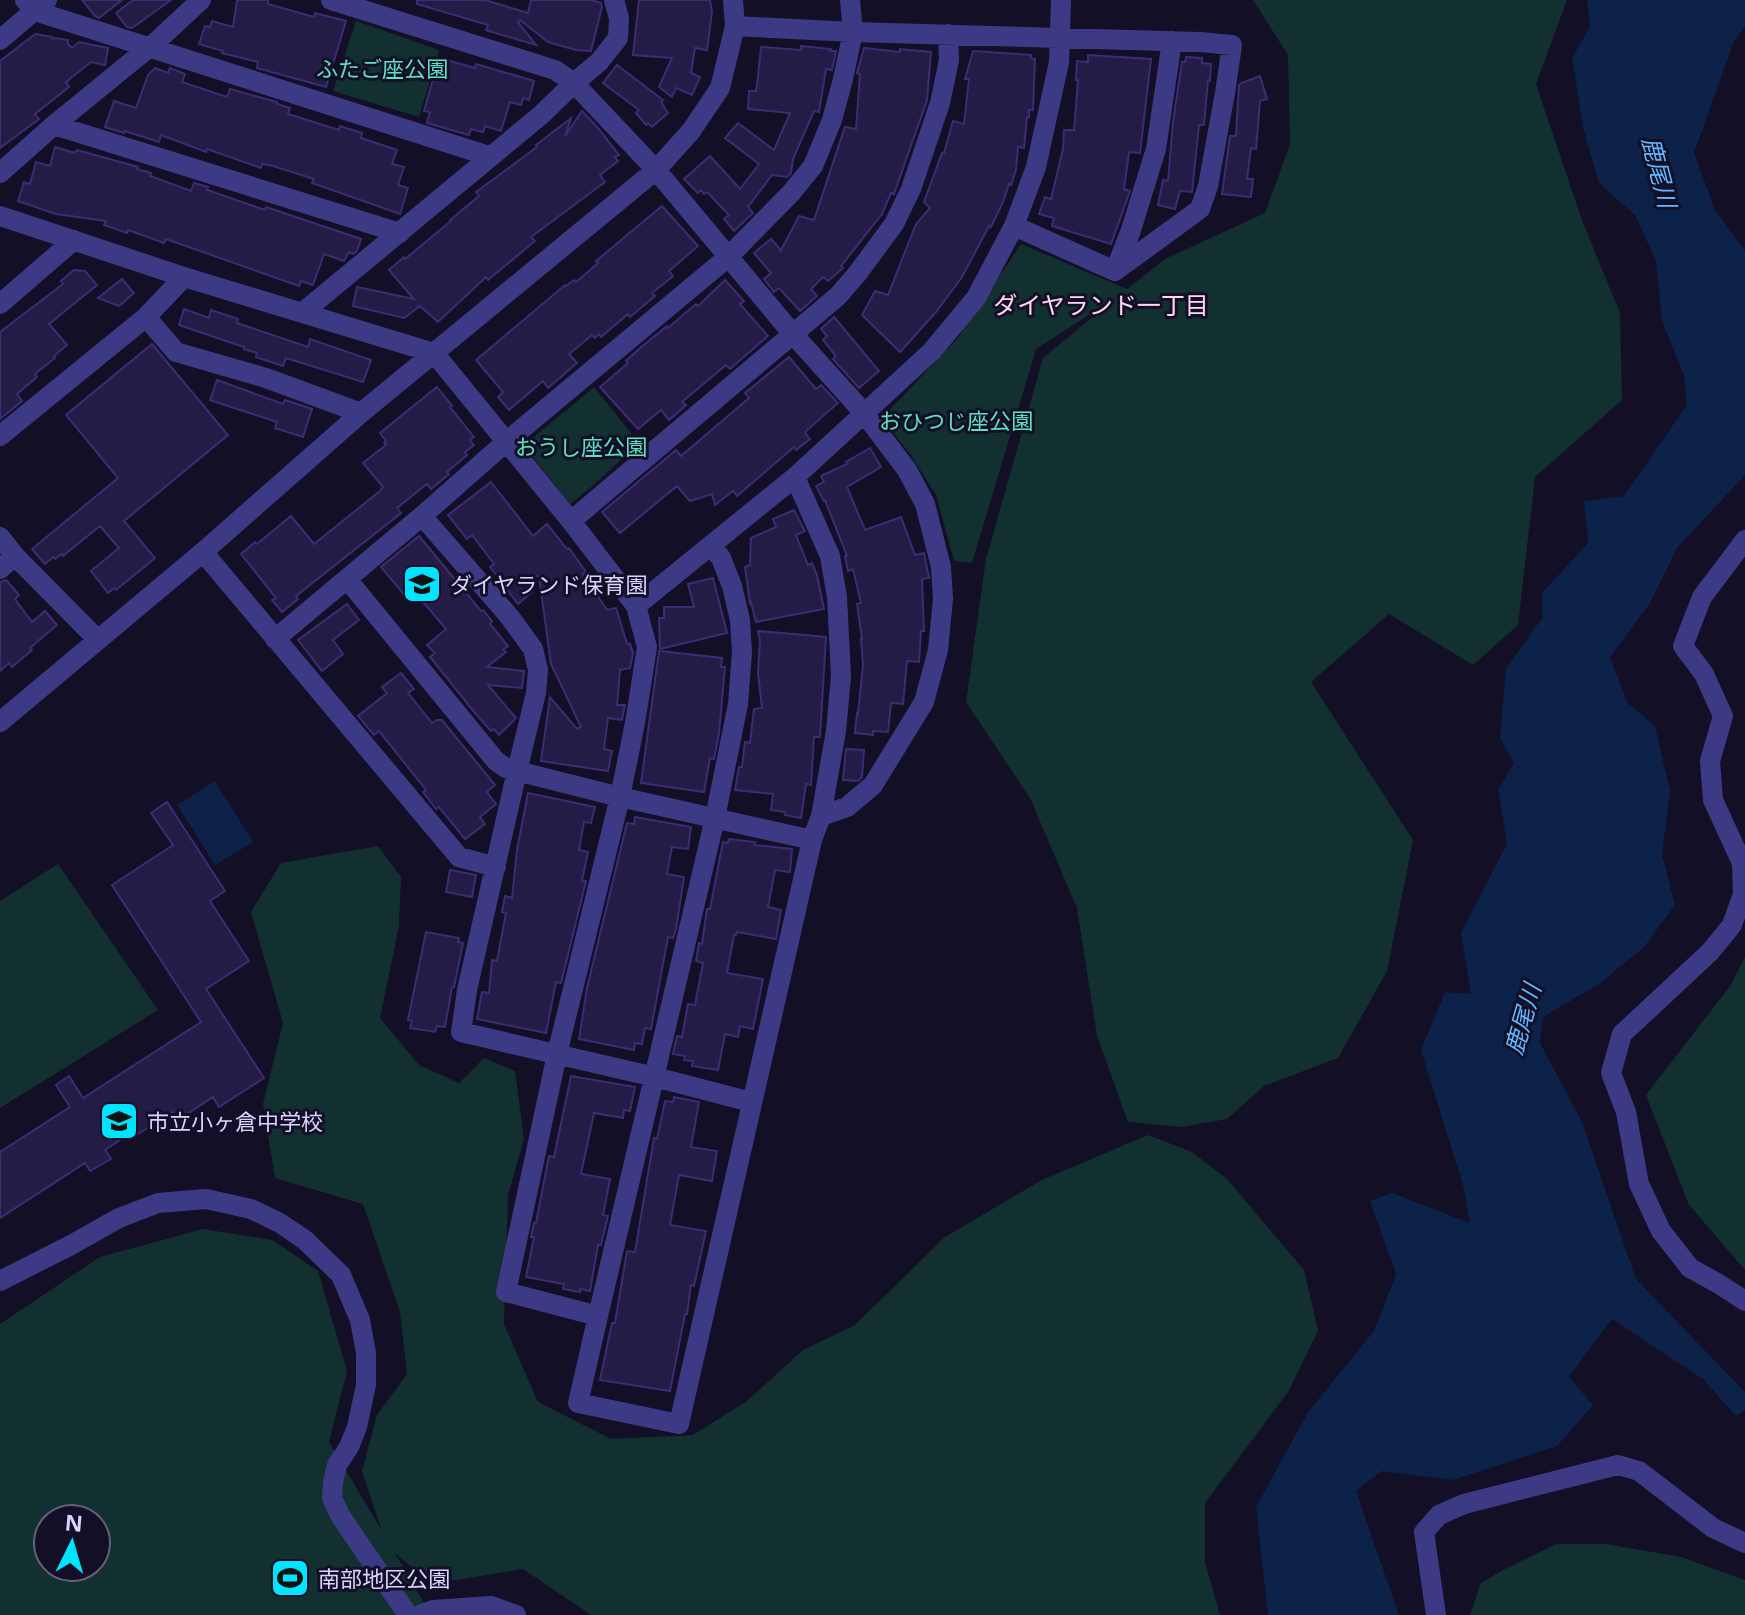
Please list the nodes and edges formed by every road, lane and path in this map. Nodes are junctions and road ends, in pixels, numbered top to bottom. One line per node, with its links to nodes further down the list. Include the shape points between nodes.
1 (201, 0): 14 (street)
2 (331, 0): 15 (street, via 555,70)
3 (614, 0): 15 (street, via 618,38)
4 (733, 0): 8 (street)
5 (850, 0): 9 (street)
6 (1061, 0): 11 (street)
7 (36, 4): 12 (street); 14 (street)
8 (735, 26): 9 (street); 18 (street, via 720,88)
9 (853, 32): 10 (street); 24 (street, via 832,120 813,166)
10 (948, 34): 11 (street); 30 (street, via 940,103 894,224 838,296)
11 (1059, 37): 13 (street); 21 (street, via 1059,62 1036,167)
12 (0, 40)
13 (1172, 41): 25 (street, via 1156,149); 25 (street, via 1232,45 1208,186 1200,209)
14 (147, 48): 16 (street); 17 (street)
15 (574, 83): 17 (street); 18 (street)
16 (54, 125): 19 (street); 22 (street)
17 (489, 156): 22 (street)
18 (656, 170): 24 (street); 31 (street)
19 (0, 173)
20 (0, 216): 23 (street)
21 (1014, 226): 25 (street); 33 (street, via 976,298 932,351)
22 (400, 233): 28 (street)
23 (74, 240): 26 (street); 27 (street)
24 (728, 257): 30 (street); 35 (street)
25 (1115, 271)
26 (184, 277): 28 (street); 29 (street)
27 (0, 304)
28 (302, 313): 31 (street)
29 (146, 317): 32 (street, via 176,352); 34 (street)
30 (792, 333): 33 (street); 38 (street)
31 (434, 353): 32 (street); 35 (street)
32 (361, 413): 42 (street)
33 (864, 413): 36 (street); 51 (street, via 925,504 941,567 938,650 924,702 873,785 847,807)
34 (0, 436)
35 (506, 442): 37 (street); 38 (street)
36 (795, 477): 41 (street); 51 (street, via 830,556 837,597 841,676)
37 (422, 516): 44 (street); 49 (street, via 533,649 536,693)
38 (571, 521): 45 (street)
39 (0, 537): 43 (street)
40 (1745, 540): 59 (street, via 1702,597 1683,646 1704,674 1723,716 1710,761 1713,800 1742,863 1743,894 1732,925 1710,952 1622,1034 1611,1073 1626,1112 1639,1184 1661,1231 1690,1268)
41 (711, 546): 45 (street); 52 (street, via 732,586 742,652 738,704)
42 (203, 552): 46 (street); 47 (street)
43 (8, 562): 46 (street)
44 (347, 579): 47 (street); 49 (street, via 496,761)
45 (636, 606): 50 (street, via 647,647)
46 (97, 639): 48 (street)
47 (275, 639): 54 (street, via 459,857)
48 (0, 722)
49 (517, 771): 50 (street); 54 (street)
50 (620, 797): 52 (street); 55 (street)
51 (821, 816): 53 (street)
52 (715, 818): 53 (street); 56 (street)
53 (812, 840): 57 (street)
54 (496, 867): 55 (street, via 461,1032)
55 (557, 1054): 56 (street); 60 (street, via 506,1292)
56 (655, 1077): 57 (street); 60 (street)
57 (751, 1102): 60 (street, via 679,1424 578,1403)
58 (0, 1281): 62 (street, via 158,1203 206,1199 251,1209 305,1240 341,1275 360,1320 366,1353 357,1427 337,1465 332,1498)
59 (1745, 1301)
60 (598, 1316)
61 (1745, 1543): 65 (street, via 1713,1528 1639,1471 1618,1465 1439,1515 1424,1532)
62 (408, 1615)
63 (420, 1615): 64 (street, via 491,1606)
64 (516, 1615)
65 (1436, 1615)

